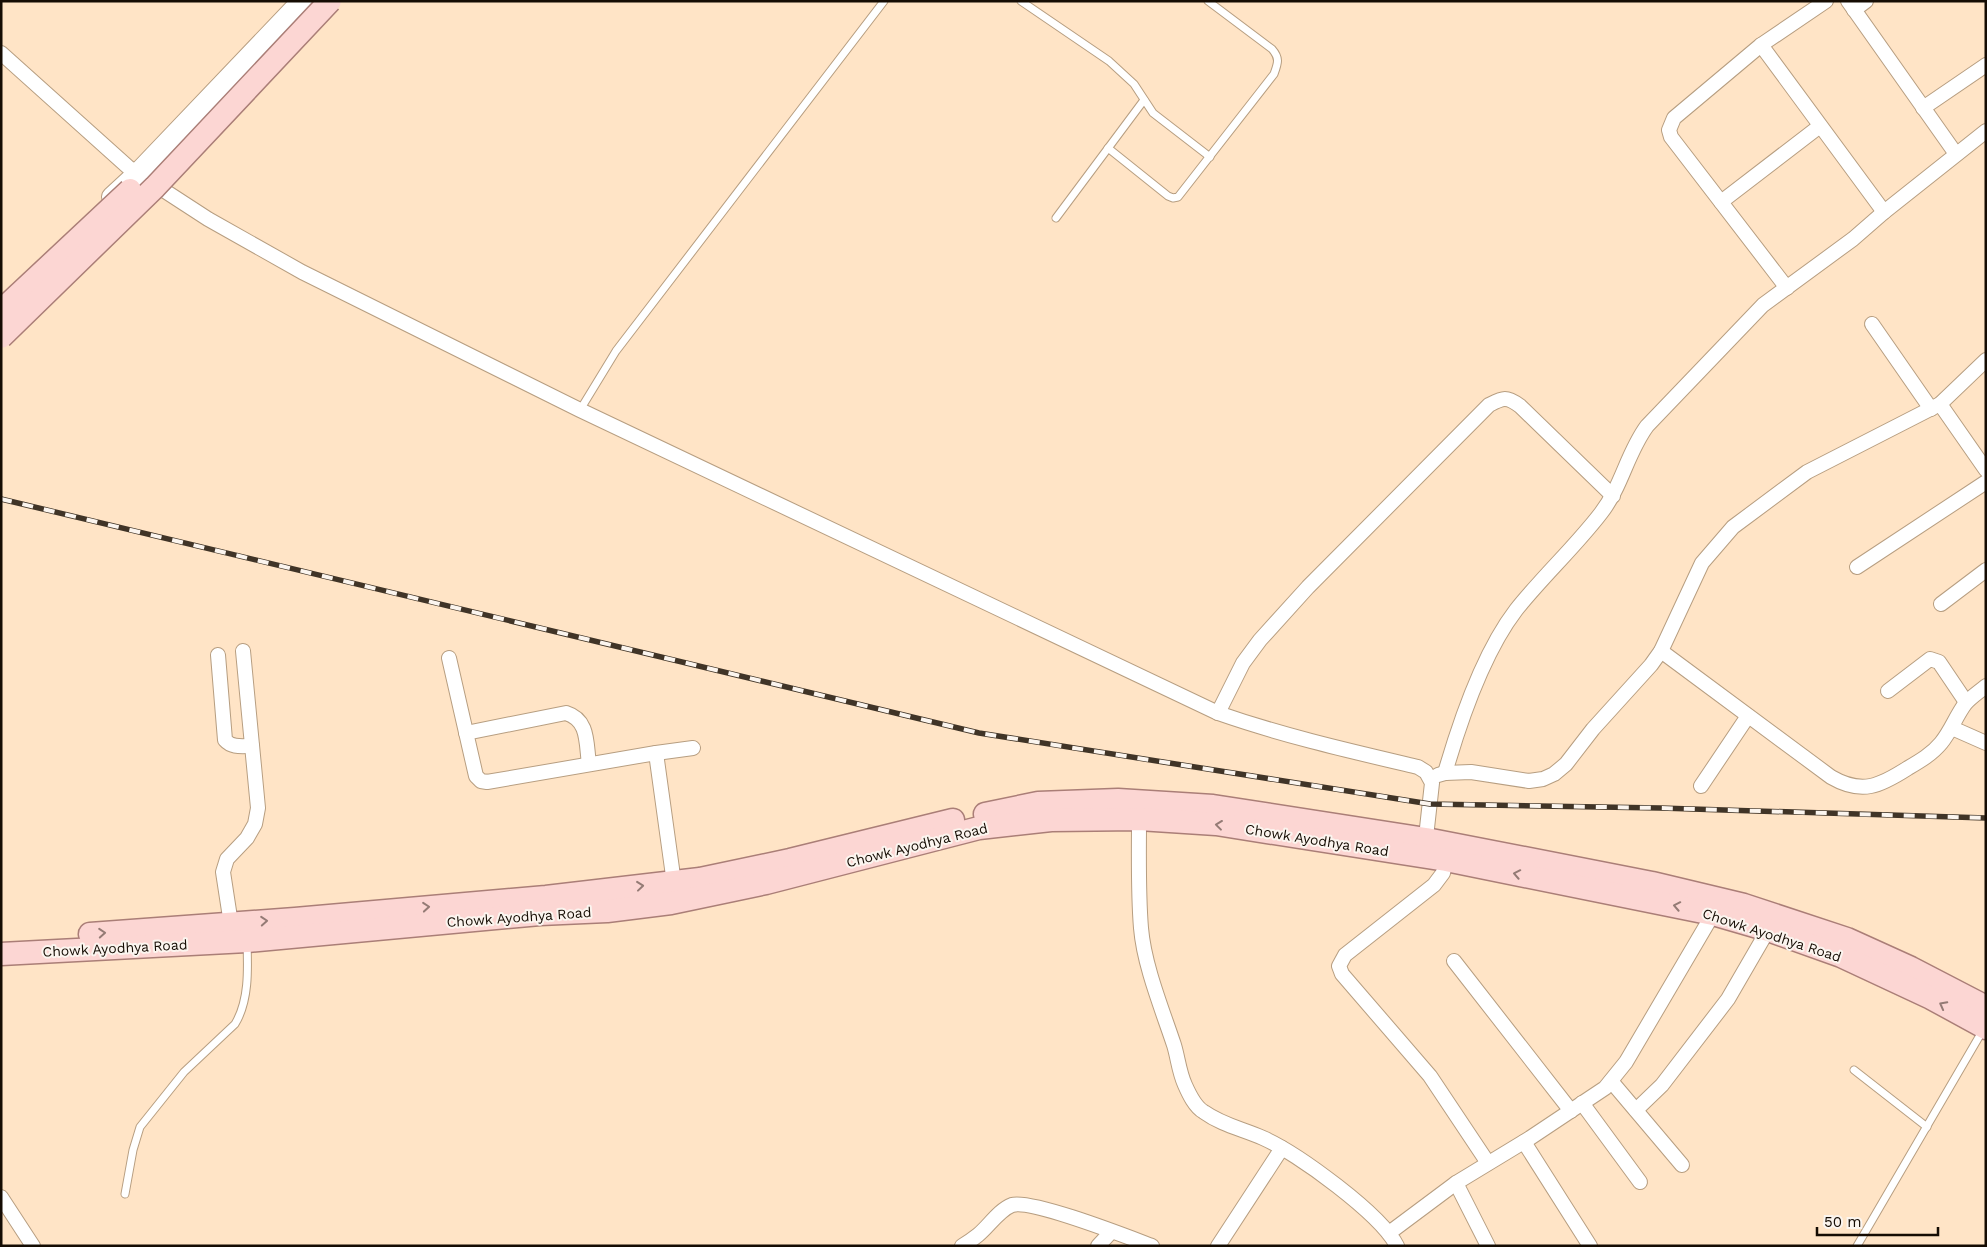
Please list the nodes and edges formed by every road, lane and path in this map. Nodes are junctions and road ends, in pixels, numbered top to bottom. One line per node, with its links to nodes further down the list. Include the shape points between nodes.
1 (302, 1): 21 (street)
2 (312, 1): 28 (main road, bridge, via 144,178)
3 (330, 1): 30 (main road, bridge, via 155,187)
4 (341, 1): 22 (street)
5 (884, 1): 34 (lane, via 616,351)
6 (1021, 1): 14 (lane, via 1109,61 1127,76)
7 (1208, 1): 20 (lane, via 1278,55 1274,74)
8 (1826, 1): 11 (street)
9 (1866, 1): 10 (street)
10 (1851, 6): 15 (street)
11 (1761, 45): 16 (street); 23 (street, via 1670,124 1671,137)
12 (1, 53): 21 (street)
13 (1986, 65): 15 (street)
14 (1144, 100): 18 (lane); 20 (lane, via 1152,113)
15 (1923, 108): 19 (street)
16 (1820, 126): 23 (street); 24 (street)
17 (1986, 131): 19 (street)
18 (1108, 148): 20 (lane, via 1173,198 1182,192); 25 (lane)
19 (1956, 154): 24 (street)
20 (1210, 157)
21 (138, 173): 22 (street); 27 (street)
22 (164, 190): 31 (street); 34 (street, via 302,272)
23 (1721, 202): 26 (street)
24 (1884, 212): 26 (street)
25 (1056, 218)
26 (1787, 288): 37 (street, via 1763,305 1647,426 1631,451)
27 (1, 301)
28 (1, 311)
29 (1872, 324): 33 (street)
30 (1, 337)
31 (1, 349)
32 (1986, 360): 33 (street)
33 (1936, 407): 35 (street); 42 (street, via 1807,472 1733,527 1702,563)
34 (580, 410): 48 (street)
35 (1986, 470)
36 (1986, 482): 38 (street)
37 (1612, 496): 48 (street, via 1520,406 1510,399 1489,405 1308,587 1260,640 1242,663); 57 (street, via 1602,512 1516,611 1487,658)
38 (1858, 567)
39 (1986, 570): 40 (street)
40 (1941, 604)
41 (243, 651): 53 (street)
42 (1661, 651): 49 (street); 57 (street, via 1554,774 1529,780 1470,772)
43 (218, 655): 53 (street, via 225,740 235,746)
44 (449, 658): 51 (street)
45 (1986, 686): 47 (street)
46 (1888, 691): 47 (street, via 1930,659 1939,662)
47 (1966, 702): 50 (street)
48 (1218, 713): 58 (street, via 1299,739 1418,766)
49 (1748, 716): 50 (street, via 1831,777 1857,787 1889,780 1928,756); 59 (street)
50 (1952, 728): 52 (street)
51 (466, 733): 56 (street, via 476,776 487,782); 56 (street, via 566,713 576,716 583,724)
52 (1986, 742)
53 (252, 746): 66 (street, via 258,808 255,824 248,838 227,859 223,872)
54 (693, 748): 55 (street)
55 (656, 753): 56 (street); 63 (street)
56 (589, 764)
57 (1445, 773): 58 (street)
58 (1430, 777): 61 (street)
59 (1702, 786)
60 (1139, 818): 61 (main road, Chowk Ayodhya Road, one-way to 60); 64 (main road, Chowk Ayodhya Road, via 1051,820 980,828 766,883 672,903); 79 (street, via 1141,930 1184,1083 1202,1112)
61 (1424, 848): 62 (main road, Chowk Ayodhya Road); 63 (main road, Chowk Ayodhya Road, via 1213,806 1118,800 1038,803 790,860); 72 (main road, Chowk Ayodhya Road, via 1652,883 1744,905 1847,939 1911,968)
62 (1446, 860): 65 (main road, Chowk Ayodhya Road, one-way to 62); 80 (street, via 1443,873 1434,885 1345,955 1339,966 1342,974 1430,1076)
63 (674, 882): 64 (main road, Chowk Ayodhya Road, one-way to 63)
64 (605, 901): 66 (main road, Chowk Ayodhya Road, one-way to 64); 69 (main road, Chowk Ayodhya Road, via 540,914)
65 (1713, 914): 67 (main road, Chowk Ayodhya Road); 74 (street, via 1626,1062)
66 (231, 924): 68 (main road, Chowk Ayodhya Road, one-way to 66)
67 (1768, 930): 72 (main road, Chowk Ayodhya Road, one-way to 67, via 1841,956); 76 (street, via 1728,999 1662,1085)
68 (1, 939)
69 (247, 941): 70 (main road, Chowk Ayodhya Road); 84 (lane, via 248,968 240,1016 184,1072 140,1127)
70 (1, 954)
71 (1454, 961): 75 (street)
72 (1986, 1022): 77 (lane)
73 (1854, 1070): 77 (lane)
74 (1611, 1081): 75 (street); 76 (street)
75 (1576, 1107): 78 (street); 82 (street)
76 (1636, 1110): 81 (street)
77 (1928, 1128): 96 (lane)
78 (1524, 1142): 80 (street); 95 (street)
79 (1282, 1148): 87 (street, via 1360,1205); 92 (street)
80 (1488, 1163): 83 (street)
81 (1682, 1165)
82 (1640, 1182)
83 (1456, 1183): 87 (street); 94 (street)
84 (125, 1194)
85 (1, 1198): 88 (street)
86 (1111, 1232): 89 (street, via 1054,1212 1025,1204 1014,1205); 90 (street); 91 (street)
87 (1389, 1232): 93 (street)
88 (33, 1246)
89 (962, 1246)
90 (1098, 1246)
91 (1152, 1246)
92 (1218, 1246)
93 (1398, 1246)
94 (1488, 1246)
95 (1590, 1246)
96 (1857, 1246)

